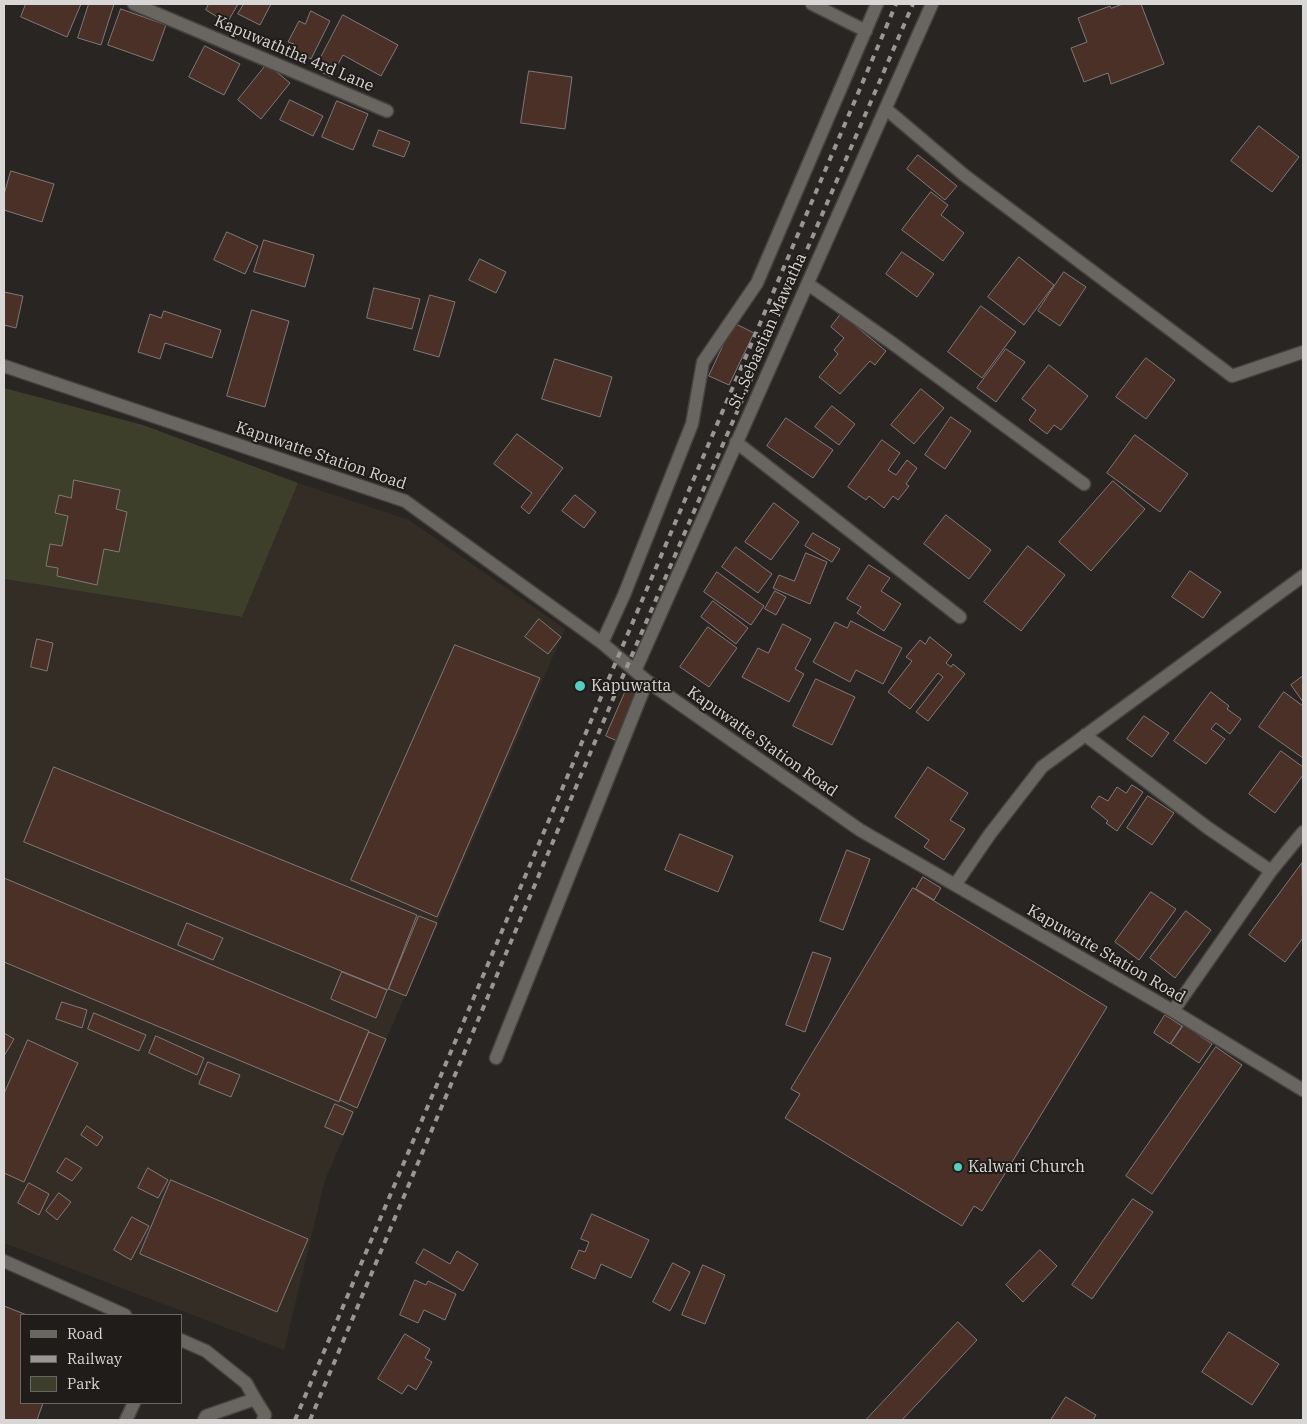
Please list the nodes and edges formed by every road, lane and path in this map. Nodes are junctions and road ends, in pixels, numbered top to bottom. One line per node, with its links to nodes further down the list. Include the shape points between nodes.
1 (134, 4): 7 (street, Kapuwaththa 4rd Lane)
2 (812, 4): 5 (street)
3 (877, 4): 5 (street)
4 (932, 4): 6 (street, St. Sebastian Mawatha)
5 (866, 31): 15 (street, via 757,284 703,362 692,424)
6 (886, 109): 8 (street, St. Sebastian Mawatha); 9 (street, via 964,175 1232,376)
7 (387, 111)
8 (808, 284): 11 (street, St. Sebastian Mawatha); 12 (street)
9 (1303, 352)
10 (4, 366): 15 (street, Kapuwatte Station Road, via 405,501)
11 (736, 442): 14 (street); 16 (street, St. Sebastian Mawatha)
12 (1084, 484)
13 (1303, 576): 18 (street)
14 (960, 617)
15 (602, 644): 16 (street, Kapuwatte Station Road)
16 (635, 671): 17 (street, Kapuwatte Station Road)
17 (647, 681): 21 (street, Kapuwatte Station Road, via 860,830); 23 (street)
18 (1085, 735): 20 (street); 21 (street, via 1042,768)
19 (1303, 832): 20 (street)
20 (1271, 871): 22 (street)
21 (955, 885): 22 (street, Kapuwatte Station Road)
22 (1173, 1011): 24 (street, Kapuwatte Station Road)
23 (496, 1058)
24 (1303, 1090)
25 (4, 1261): 26 (street)
26 (123, 1314)
27 (182, 1340): 28 (street, via 206,1352 239,1377)
28 (255, 1399): 31 (street, via 206,1416); 32 (street, via 265,1415)
29 (134, 1404): 30 (street)
30 (126, 1420)
31 (204, 1420)
32 (263, 1420)

